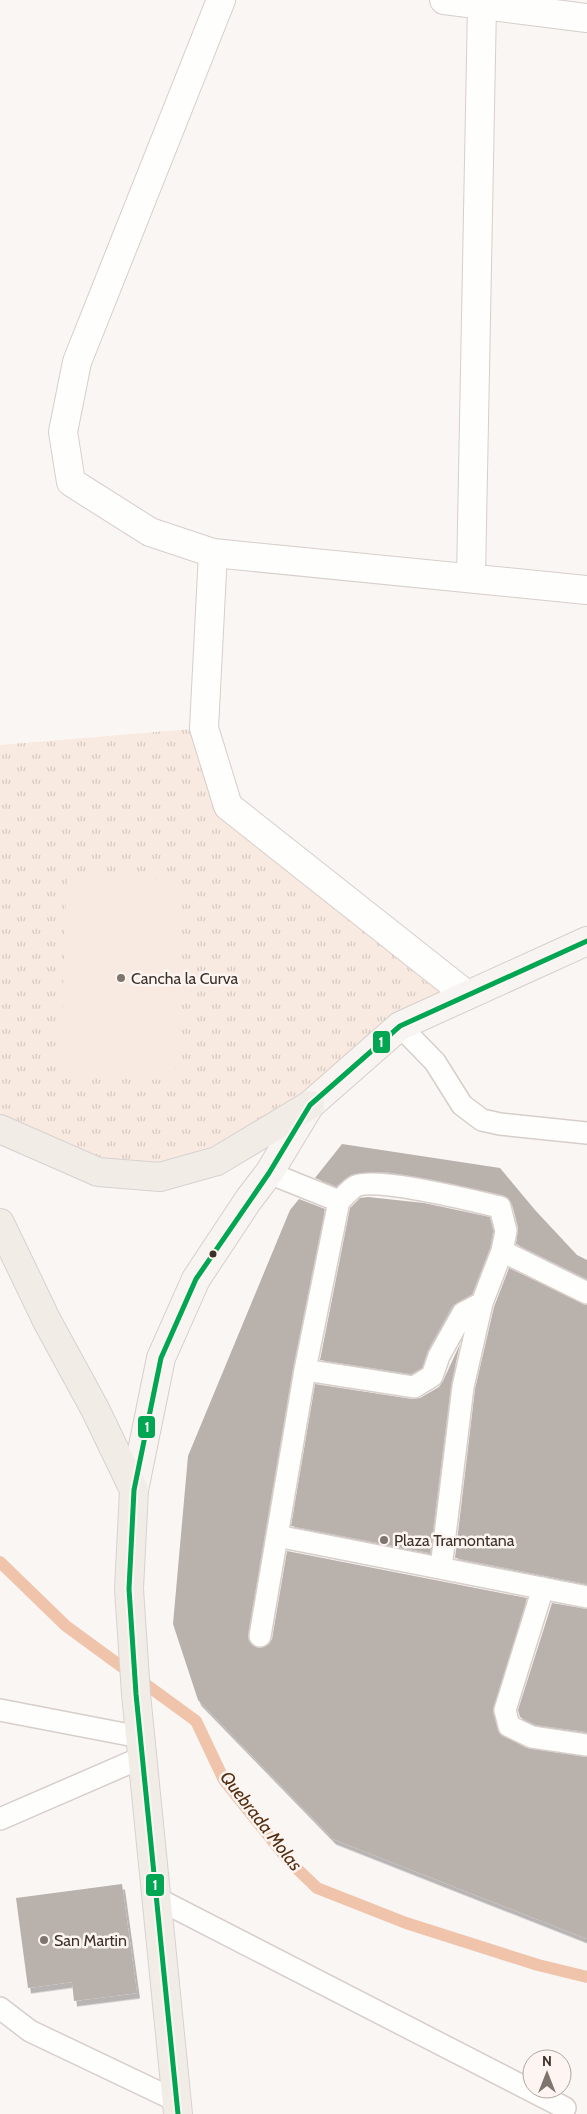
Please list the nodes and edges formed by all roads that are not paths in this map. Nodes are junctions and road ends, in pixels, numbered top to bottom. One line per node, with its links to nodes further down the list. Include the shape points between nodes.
1 (220, 0): 5 (street, via 77,362 63,432 71,482 150,532)
2 (444, 0): 3 (street)
3 (482, 5): 4 (street); 6 (street)
4 (587, 18)
5 (213, 553): 6 (street); 9 (street, via 204,728 228,806)
6 (471, 578): 7 (street)
7 (587, 590)
8 (587, 941): 9 (main road)
9 (467, 994): 10 (main road)
10 (400, 1026): 11 (main road); 13 (lane, via 435,1062 462,1105 482,1120)
11 (310, 1105): 12 (main road, via 217,1161 160,1177 98,1172); 14 (main road)
12 (0, 1129)
13 (587, 1133)
14 (269, 1173): 15 (lane); 21 (main road, via 196,1279 161,1358)
15 (338, 1201): 17 (lane, via 356,1186 380,1184 500,1207 506,1231); 20 (lane)
16 (0, 1222): 21 (main road)
17 (502, 1251): 18 (lane); 19 (lane)
18 (587, 1293)
19 (482, 1303): 20 (lane, via 463,1313 439,1356 432,1376 414,1387); 23 (lane, via 463,1387)
20 (305, 1370): 22 (lane)
21 (134, 1490): 29 (main road, via 129,1589)
22 (277, 1536): 23 (lane); 26 (lane)
23 (441, 1568): 24 (lane)
24 (543, 1588): 25 (lane); 28 (lane, via 505,1710 509,1726 532,1736)
25 (587, 1597)
26 (260, 1636)
27 (0, 1710): 29 (lane)
28 (587, 1745)
29 (142, 1747): 30 (lane); 31 (main road)
30 (0, 1819)
31 (158, 1900): 33 (main road); 34 (lane)
32 (0, 2008): 33 (lane, via 30,2031)
33 (177, 2108)
34 (565, 2108)

